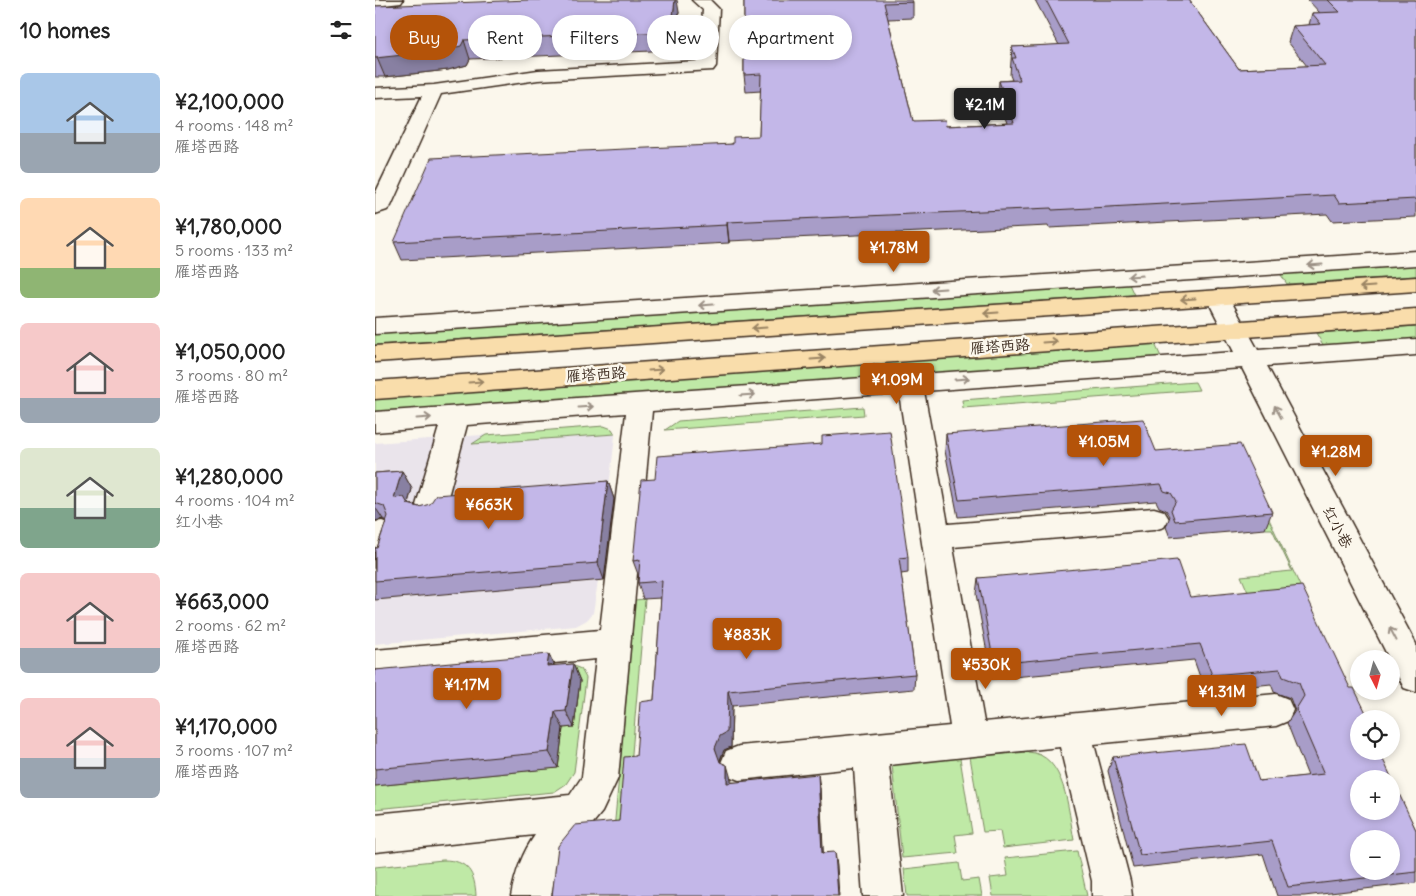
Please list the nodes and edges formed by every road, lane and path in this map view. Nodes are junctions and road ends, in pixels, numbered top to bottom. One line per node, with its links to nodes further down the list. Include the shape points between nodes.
1 (393, 0): 3 (street)
2 (700, 0): 4 (street, via 711,10 707,66 539,75)
3 (375, 1)
4 (434, 90): 5 (street); 6 (street, via 380,206)
5 (375, 93)
6 (375, 208)
7 (1416, 258): 11 (street, one-way to 11)
8 (1416, 284): 9 (main road, one-way to 9)
9 (1217, 297): 12 (street, 红小巷); 14 (main road, one-way to 14)
10 (1416, 317): 12 (main road, 雁塔西路)
11 (375, 326)
12 (1234, 329): 15 (street, 红小巷); 17 (main road, 雁塔西路, one-way to 12)
13 (1416, 347): 15 (street)
14 (375, 354)
15 (1250, 359): 16 (street, one-way to 15); 28 (street, 红小巷, one-way to 15)
16 (910, 383): 18 (street, one-way to 16); 24 (street)
17 (375, 390)
18 (640, 403): 19 (street, one-way to 18); 26 (street)
19 (456, 416): 20 (street, one-way to 19); 21 (street)
20 (375, 422)
21 (429, 512)
22 (1154, 519): 24 (street)
23 (375, 534): 25 (street, via 382,533)
24 (936, 538): 31 (street)
25 (375, 556)
26 (615, 643): 27 (street); 34 (street, via 600,778 594,794)
27 (375, 665)
28 (1416, 677)
29 (1276, 710): 30 (street)
30 (1073, 730): 31 (street); 38 (street)
31 (970, 740): 32 (street)
32 (870, 750): 33 (street); 37 (street)
33 (739, 763)
34 (580, 812): 35 (street); 36 (street, via 543,856)
35 (375, 832)
36 (531, 896)
37 (883, 896)
38 (1112, 896)

